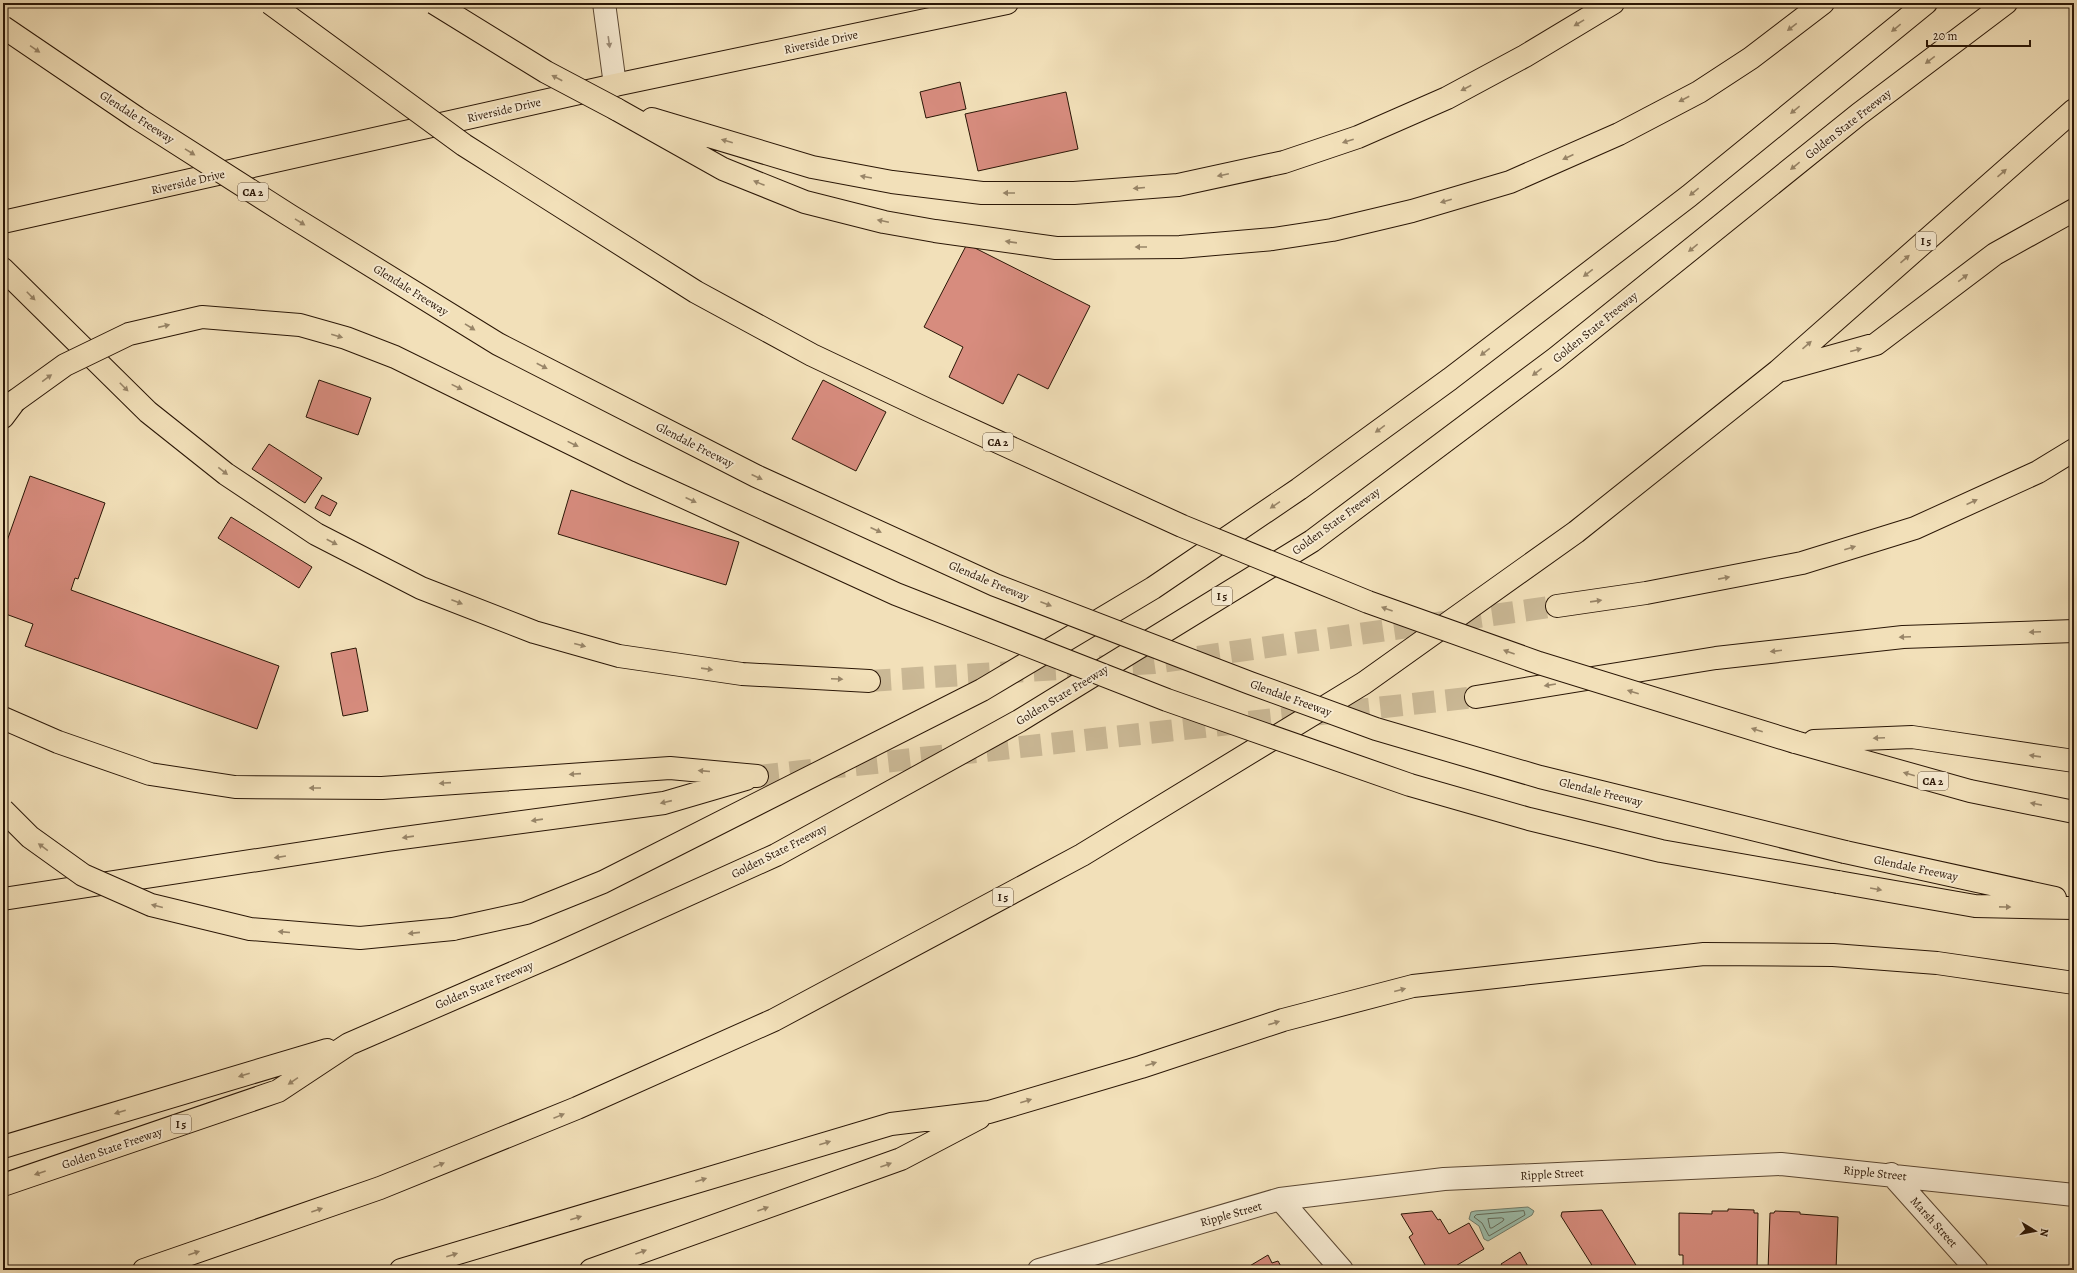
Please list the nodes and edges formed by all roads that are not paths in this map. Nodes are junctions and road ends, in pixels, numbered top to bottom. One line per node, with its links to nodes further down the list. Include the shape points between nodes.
1 (270, 3): 24 (main road, CA 2, one-way to 1, bridge, via 1539,663 1368,602 1182,526 926,410 812,355 696,292 464,145)
2 (434, 3): 11 (main road, one-way to 2, bridge, via 546,72)
3 (604, 3): 10 (street, one-way to 10)
4 (1007, 3): 10 (main road, Riverside Drive)
5 (1612, 3): 11 (main road, one-way to 11, via 1525,56 1447,98 1358,138 1284,162 1178,185 1074,193 982,193 892,182 812,167)
6 (1823, 3): 11 (main road, one-way to 11, via 1751,58 1699,92 1619,134 1510,182 1412,211 1332,230 1273,239 1180,247 1056,248 884,222 812,204 723,169)
7 (1926, 3): 26 (main road, one-way to 26, bridge, via 1689,196 1450,379 1299,489 1153,588 982,690 603,882 526,913 453,929 360,938 250,929 151,905 83,875 30,838)
8 (2006, 3): 32 (main road, Golden State Freeway / I 5, one-way to 32, via 1859,114 1556,358 1312,541 1019,721 776,855)
9 (3, 27): 29 (main road, Glendale Freeway / CA 2, one-way to 29, bridge, via 137,118 283,212 498,344 756,476 995,585 1376,729 1540,777 1845,852)
10 (615, 85): 14 (main road, Riverside Drive)
11 (616, 109)
12 (2074, 110): 16 (main road, I 5, one-way to 12)
13 (2074, 210): 16 (main road, one-way to 13, via 1876,344 1995,254)
14 (3, 222)
15 (3, 269): 21 (main road, one-way to 21, via 148,412 226,474 316,534 421,588 534,632 619,656 742,674)
16 (1778, 371): 39 (main road, I 5, one-way to 16, via 380,1188 577,1108 774,1020 1082,855 1364,683 1576,532)
17 (3, 417): 30 (main road, one-way to 30, bridge, via 15,401 65,365 129,334 202,317 300,325 346,338 395,357 629,472 896,594 1167,700 1410,784 1529,819 1661,852 1975,906)
18 (2074, 450): 19 (main road, one-way to 18, via 1646,593 1802,563 1915,528 2038,472)
19 (1558, 606)
20 (2074, 631): 22 (main road, one-way to 22, via 1903,637 1716,658)
21 (869, 681)
22 (1476, 697)
23 (3, 718): 28 (main road, via 58,742 150,774 235,787 382,788 670,768 757,776 664,803 388,840)
24 (1794, 742): 25 (main road, one-way to 24, via 1912,737); 27 (main road, CA 2, one-way to 24, via 1970,791)
25 (2074, 761)
26 (3, 810)
27 (2074, 812)
28 (3, 899)
29 (2074, 902)
30 (2074, 908)
31 (2074, 984): 33 (main road, one-way to 31, via 1141,1067 1283,1020 1413,986 1704,954 1833,955 1937,963)
32 (349, 1044): 34 (main road, one-way to 34); 36 (main road, Golden State Freeway / I 5, one-way to 36, via 278,1091)
33 (989, 1112): 40 (main road, one-way to 33, via 891,1124); 41 (main road, one-way to 33, via 901,1159)
34 (3, 1147)
35 (1892, 1174): 37 (street, Ripple Street); 38 (street, Ripple Street, via 1773,1164 1444,1179); 44 (street, Marsh Street)
36 (3, 1186)
37 (2074, 1195)
38 (1280, 1199): 42 (street, Ripple Street); 43 (street)
39 (144, 1270)
40 (401, 1270)
41 (591, 1270)
42 (1039, 1270)
43 (1342, 1270)
44 (1976, 1270)

